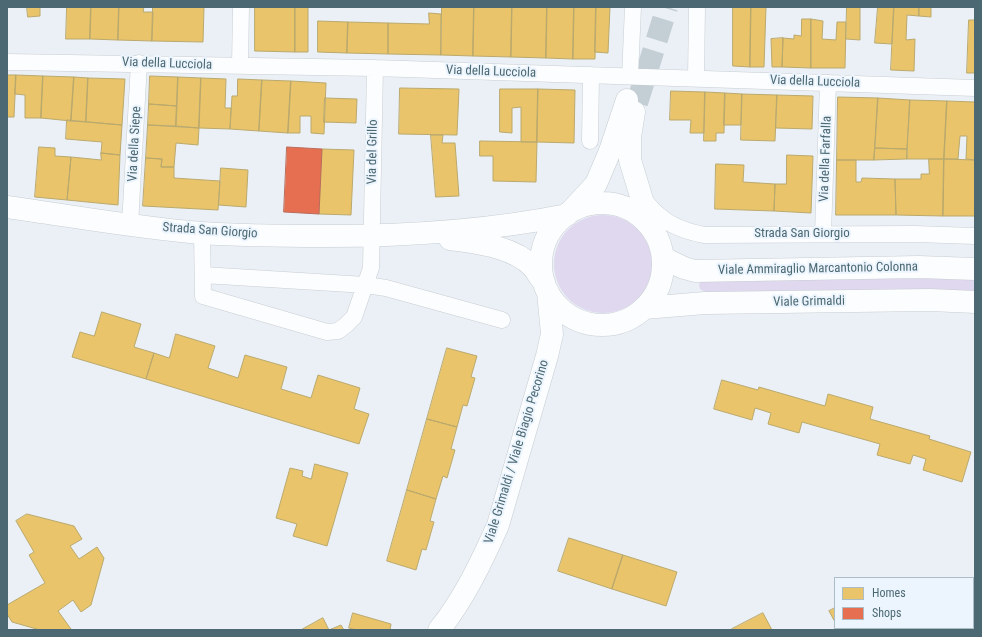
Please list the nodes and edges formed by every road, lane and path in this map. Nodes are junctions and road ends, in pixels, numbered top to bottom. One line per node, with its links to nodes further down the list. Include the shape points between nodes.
1 (241, 7): 6 (street)
2 (632, 7): 9 (street)
3 (697, 7): 10 (street)
4 (7, 62): 5 (street, Via della Lucciola)
5 (139, 63): 6 (street, Via della Lucciola); 17 (street, Via della Siepe)
6 (240, 66): 7 (street, Via della Lucciola)
7 (375, 68): 8 (street, Via della Lucciola); 23 (street, Via del Grillo)
8 (591, 75): 9 (street, Via della Lucciola); 13 (street)
9 (630, 76): 10 (street, Via della Lucciola)
10 (696, 78): 11 (street, Via della Lucciola)
11 (828, 83): 12 (street, Via della Lucciola); 21 (street, Via della Farfalla)
12 (975, 88)
13 (590, 141)
14 (642, 197): 16 (main road, via 630,160 632,101 596,184); 18 (main road); 22 (street, Strada San Giorgio, via 660,217 687,231)
15 (7, 207): 17 (main road, Strada San Giorgio)
16 (568, 213): 18 (main road, via 584,206 613,204 640,216); 20 (main road, via 511,225); 29 (main road, via 547,238 542,252 541,267)
17 (130, 225): 19 (main road, Strada San Giorgio)
18 (651, 228): 22 (street, via 668,233); 25 (main road, via 661,247)
19 (202, 233): 23 (main road, Strada San Giorgio); 27 (street)
20 (414, 234): 23 (main road, Strada San Giorgio); 29 (main road, via 473,242 504,250 532,267)
21 (823, 234): 22 (street, Strada San Giorgio); 24 (street, Strada San Giorgio)
22 (704, 235)
23 (371, 236): 28 (street, Via del Grillo, via 371,268)
24 (975, 236)
25 (663, 258): 26 (main road, Viale Ammiraglio Marcantonio Colonna, via 694,271 920,267); 31 (main road, via 663,272 659,285 653,298)
26 (975, 269)
27 (203, 275): 28 (street); 28 (street, Via del Grillo, via 203,296 327,332 338,331 354,317)
28 (366, 285): 33 (street, via 386,288)
29 (546, 287): 32 (main road, via 560,308); 34 (main road)
30 (975, 302): 31 (main road, Viale Grimaldi, via 930,300 705,303)
31 (644, 308): 32 (main road, via 631,318 607,324 583,321)
32 (568, 314): 34 (main road, via 560,320)
33 (502, 320)
34 (552, 334): 35 (main road, Viale Grimaldi / Viale Biagio Pecorino, via 498,525 471,581)
35 (440, 630)

